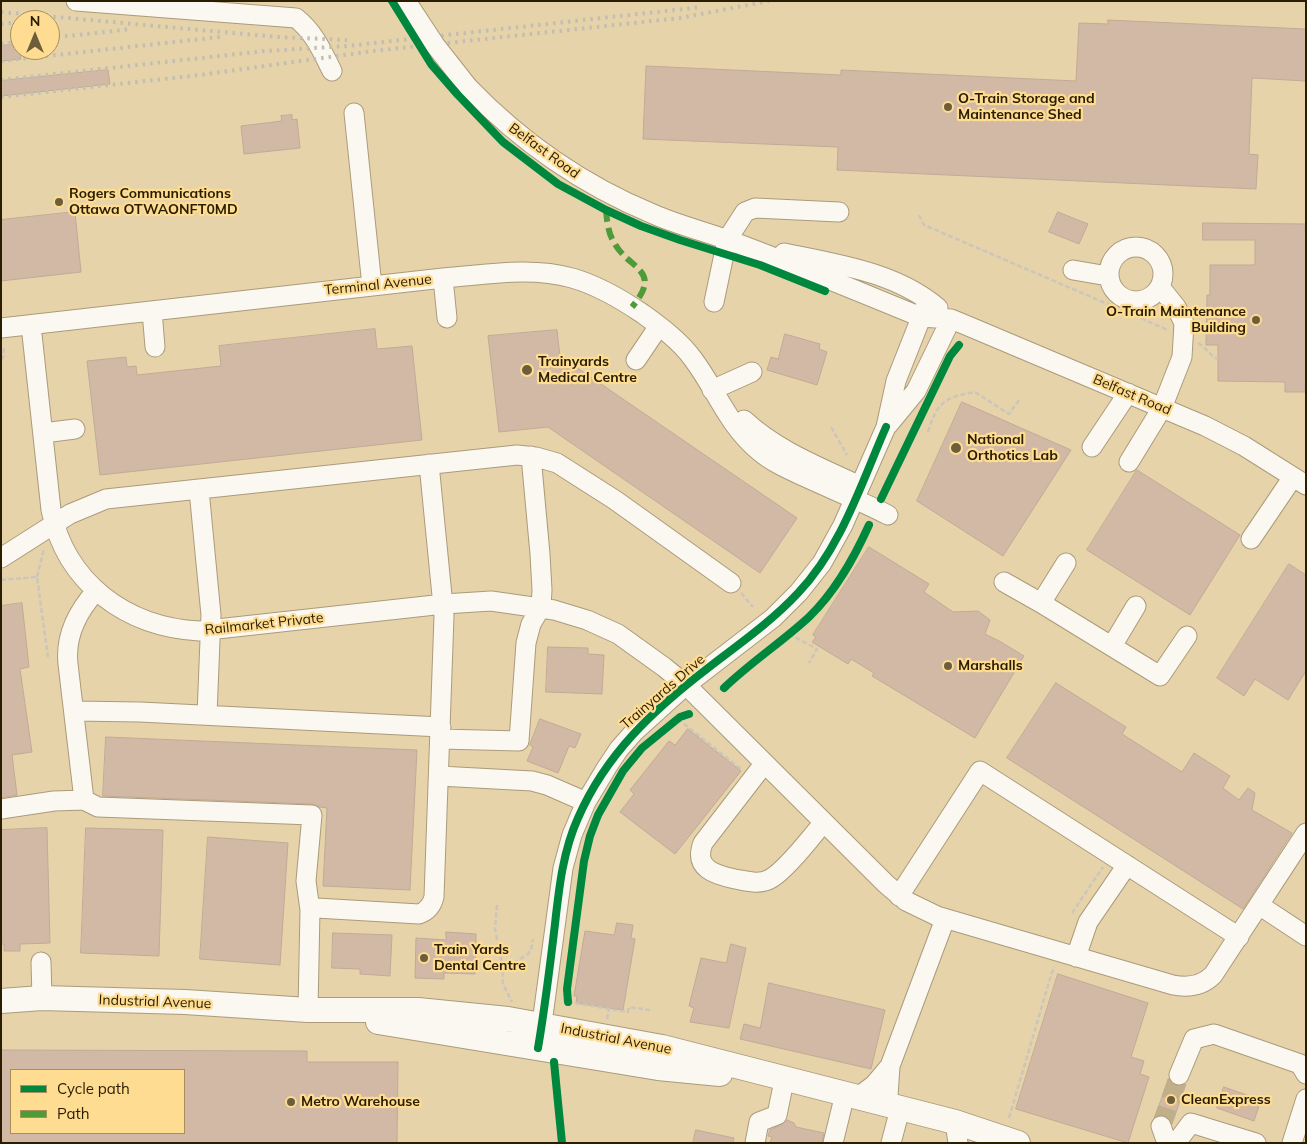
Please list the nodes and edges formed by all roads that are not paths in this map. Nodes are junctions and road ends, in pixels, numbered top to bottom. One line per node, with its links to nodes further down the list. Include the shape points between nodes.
1 (76, 1): 3 (street, via 296,18 316,39)
2 (406, 1): 6 (street, Belfast Road, bridge, via 468,87 532,145 579,177 626,202)
3 (332, 71)
4 (354, 113): 10 (street)
5 (838, 212): 6 (street, via 750,209)
6 (727, 240): 12 (street); 13 (street, Belfast Road, via 856,269 900,284)
7 (1074, 270): 8 (street)
8 (1108, 276): 11 (street, via 1113,289 1130,301 1144,300); 11 (street, via 1115,256 1127,248 1141,248 1154,254 1162,266)
9 (444, 278): 10 (street, Terminal Avenue); 15 (street); 18 (street, Terminal Avenue, via 538,272 572,278 617,297)
10 (372, 286): 14 (street, Terminal Avenue)
11 (1160, 287): 25 (street, via 1184,323 1182,357)
12 (714, 302)
13 (925, 308): 16 (street, Belfast Road); 26 (street, Trainyards Drive, via 896,381)
14 (152, 311): 17 (street, Terminal Avenue); 20 (street)
15 (447, 318)
16 (951, 319): 24 (street, Belfast Road); 26 (street, Trainyards Drive, via 916,391)
17 (31, 325): 19 (street, Terminal Avenue); 28 (street, Railmarket Private)
18 (659, 326): 21 (street); 23 (street, Terminal Avenue, via 685,348)
19 (1, 328)
20 (155, 347)
21 (636, 360)
22 (752, 372): 23 (street)
23 (712, 390): 35 (street, Terminal Avenue, via 739,430 760,452 789,470)
24 (1128, 393): 25 (street, Belfast Road); 29 (street)
25 (1162, 408): 31 (street); 33 (street, Belfast Road, via 1228,438)
26 (886, 427): 35 (street, Trainyards Drive)
27 (74, 429): 28 (street)
28 (43, 433): 37 (street, Railmarket Private)
29 (1092, 447)
30 (531, 456): 32 (street); 42 (street, via 556,463 584,480); 47 (street, via 540,554)
31 (1129, 462)
32 (429, 464): 34 (street); 45 (street)
33 (1300, 481): 38 (street)
34 (199, 490): 37 (street, via 106,499); 48 (street)
35 (857, 493): 36 (street, Terminal Avenue); 51 (street, Trainyards Drive, via 830,551 799,592 766,624)
36 (888, 515)
37 (54, 524): 39 (street); 43 (street, Railmarket Private, via 73,564)
38 (1251, 539)
39 (1, 558)
40 (1066, 563): 44 (street)
41 (1004, 582): 44 (street)
42 (730, 583)
43 (96, 591): 48 (street, Railmarket Private, via 124,610 155,624); 52 (street, via 82,608 68,646)
44 (1041, 603): 50 (street)
45 (444, 604): 47 (street, Railmarket Private, via 491,601); 48 (street, Railmarket Private); 54 (street)
46 (1136, 606): 50 (street)
47 (541, 607): 51 (street, Railmarket Private, via 572,614 618,634); 54 (street, via 526,642 519,741)
48 (212, 631): 53 (street)
49 (1187, 636): 50 (street, via 1160,676)
50 (1112, 646)
51 (686, 685): 55 (street, Railmarket Private); 58 (street, Trainyards Drive, via 619,749)
52 (74, 711): 53 (street); 57 (street)
53 (207, 715): 54 (street)
54 (441, 733): 56 (street)
55 (764, 764): 60 (street, Railmarket Private); 60 (street, via 703,843 701,859 706,868 718,875 752,882 768,880)
56 (440, 776): 58 (street, via 532,781); 65 (street, via 434,897 429,908 419,914)
57 (84, 800): 59 (street); 65 (street, via 98,806 312,815 306,881)
58 (586, 802): 74 (street, Trainyards Drive, via 563,868)
59 (1, 809)
60 (823, 824): 63 (street, Railmarket Private)
61 (1306, 832): 64 (street, Railmarket Private)
62 (1126, 865): 63 (street, via 980,771); 68 (street); 69 (street, via 1088,922)
63 (899, 896): 66 (street, Railmarket Private)
64 (1259, 905): 67 (street); 68 (street, Railmarket Private)
65 (310, 910): 73 (street)
66 (945, 919): 69 (street, Railmarket Private); 75 (street)
67 (1306, 936)
68 (1238, 937): 69 (street, Railmarket Private, via 1214,975 1191,986 1173,985)
69 (1076, 957)
70 (41, 962): 71 (street)
71 (42, 998): 72 (main road, Industrial Avenue); 73 (main road, Industrial Avenue)
72 (1, 1000)
73 (308, 1010): 74 (main road, Industrial Avenue, via 418,1010 464,1014)
74 (540, 1037): 78 (main road, Industrial Avenue, via 662,1047)
75 (890, 1066): 79 (street, via 874,1085); 81 (street, via 888,1096)
76 (1306, 1074): 77 (street, via 1300,1064 1214,1034 1194,1039)
77 (1179, 1075)
78 (793, 1082): 79 (main road, Industrial Avenue); 84 (street, via 778,1115 759,1122)
79 (851, 1096): 81 (main road, Industrial Avenue); 85 (street)
80 (1306, 1099): 90 (street)
81 (896, 1107): 82 (main road, Industrial Avenue); 86 (street)
82 (957, 1133): 83 (main road, Industrial Avenue)
83 (977, 1137): 87 (main road, Industrial Avenue)
84 (755, 1143)
85 (833, 1143)
86 (891, 1143)
87 (1018, 1143)
88 (1176, 1143): 89 (street, via 1191,1123)
89 (1256, 1143)
90 (1292, 1143)

